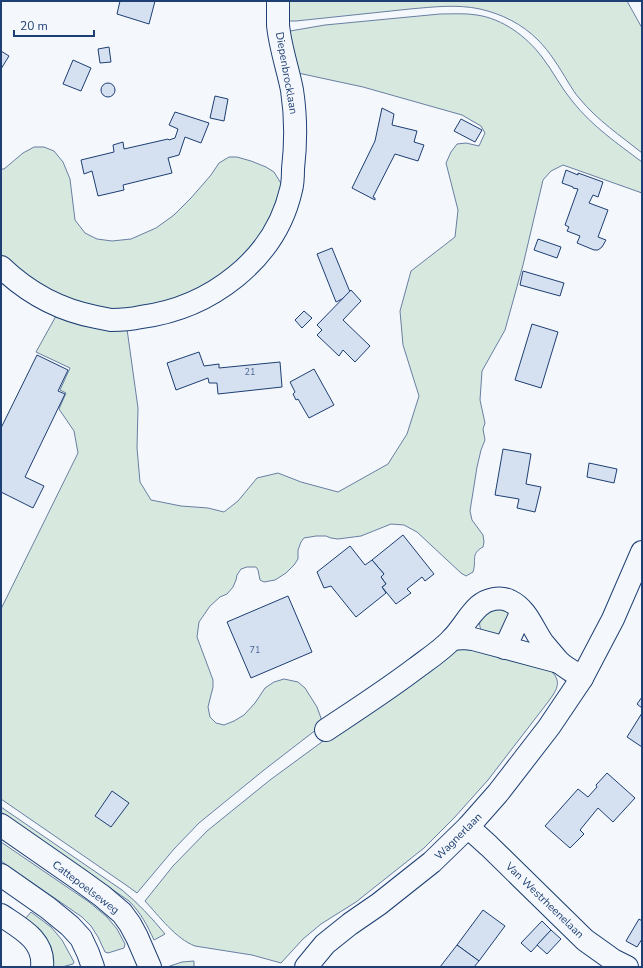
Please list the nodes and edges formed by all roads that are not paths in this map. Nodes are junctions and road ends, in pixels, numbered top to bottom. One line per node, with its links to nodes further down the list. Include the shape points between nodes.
1 (278, 1): 2 (street, Diepenbrocklaan, via 278,26 294,110 295,152 292,189 284,213 271,238 244,269 218,290 175,310 158,315 111,320 59,307 25,288)
2 (1, 267)
3 (642, 552): 8 (street, Wagnerlaan, via 613,619)
4 (522, 611): 5 (street, via 511,601 496,598 479,606); 6 (street); 7 (street)
5 (452, 639): 6 (street, via 464,638); 9 (street, via 399,681)
6 (505, 648): 7 (street)
7 (560, 662): 8 (street)
8 (582, 678): 11 (street, Wagnerlaan, via 549,727)
9 (326, 730)
10 (1, 825): 16 (street, Cattepoelseweg, via 122,913 137,937)
11 (468, 827): 17 (street, Wagnerlaan, via 432,862 325,944); 18 (street, Van Westrheenelaan, via 585,940)
12 (3, 878): 15 (street, via 70,926 81,938)
13 (1, 915): 14 (street, via 34,941 40,949)
14 (42, 967)
15 (93, 967)
16 (150, 967)
17 (306, 967)
18 (627, 967)

